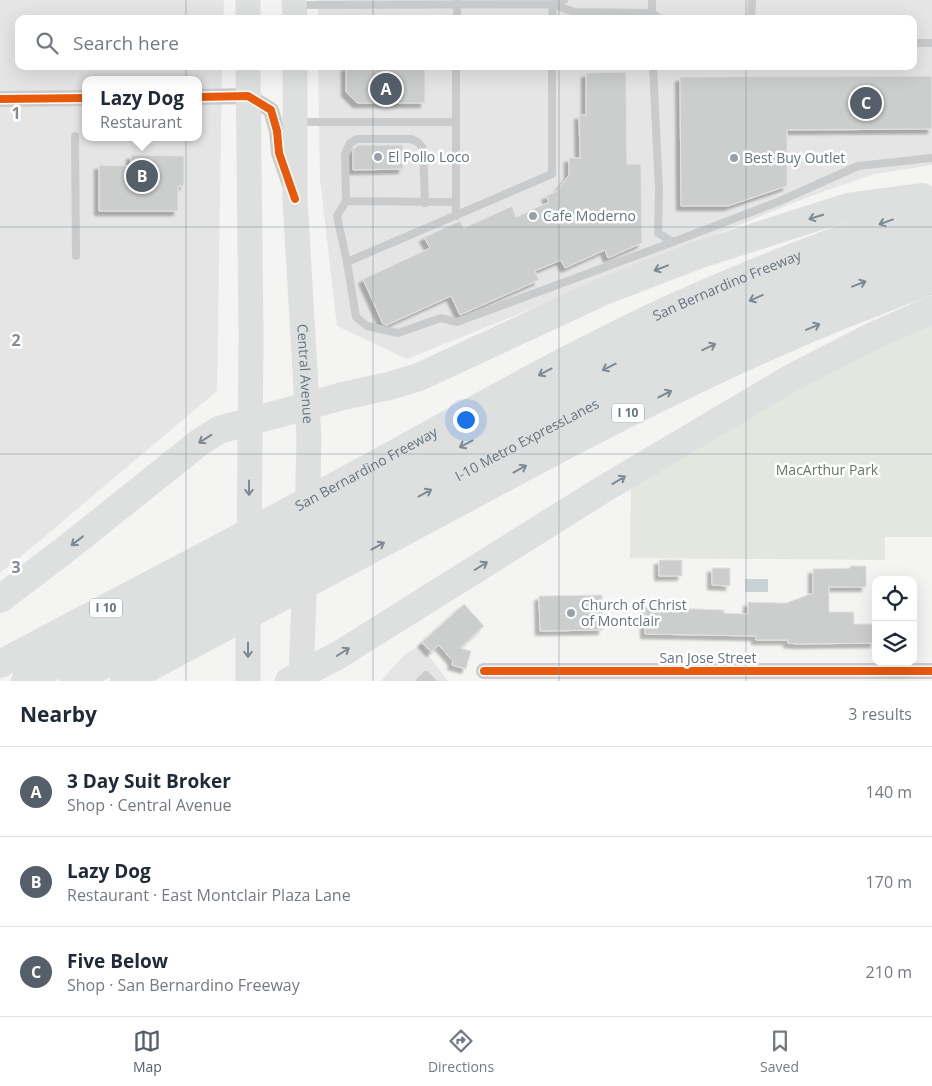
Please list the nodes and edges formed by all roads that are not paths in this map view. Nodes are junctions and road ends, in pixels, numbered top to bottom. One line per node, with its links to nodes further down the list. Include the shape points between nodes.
1 (248, 0): 9 (main road)
2 (564, 0): 7 (lane)
3 (652, 0): 13 (lane)
4 (752, 0): 14 (lane)
5 (330, 2): 6 (lane); 8 (lane)
6 (457, 2): 7 (lane); 10 (lane)
7 (553, 4): 11 (lane); 12 (lane, via 574,12)
8 (295, 8)
9 (248, 15)
10 (457, 15)
11 (552, 15)
12 (632, 15)
13 (652, 15)
14 (751, 15)
15 (917, 43): 16 (lane)
16 (932, 43)
17 (248, 70): 22 (main road)
18 (294, 70): 26 (main road, Central Avenue)
19 (456, 70): 27 (lane)
20 (552, 70): 36 (lane, via 552,174)
21 (653, 70): 38 (lane, via 658,233)
22 (248, 96): 23 (street); 31 (street, via 271,110 279,153); 45 (main road)
23 (202, 97)
24 (82, 98): 25 (street)
25 (0, 99)
26 (294, 122): 27 (lane); 31 (main road, Central Avenue)
27 (455, 122): 33 (lane)
28 (74, 136): 39 (lane)
29 (932, 158): 38 (lane, via 858,166 780,201)
30 (932, 196): 44 (highway, one-way to 44, via 848,207 710,251 604,291 419,377)
31 (295, 199): 44 (main road, Central Avenue)
32 (346, 201): 34 (lane); 34 (lane, via 345,154 350,143 358,139 411,139 423,148); 41 (lane, via 337,216)
33 (456, 202): 34 (lane); 36 (lane)
34 (425, 203)
35 (932, 206): 46 (highway, San Bernardino Freeway / I 10, one-way to 46, via 751,274 651,318 335,487)
36 (456, 216): 41 (lane)
37 (932, 230): 46 (highway, I-10 Metro ExpressLanes, one-way to 46, via 784,286 693,326 604,369 336,514)
38 (673, 242): 41 (lane, via 457,322 441,318 398,333 367,326 356,317)
39 (76, 256)
40 (932, 256): 55 (highway, I-10 Metro ExpressLanes, one-way to 40, via 668,366 757,324)
41 (347, 262)
42 (932, 280): 56 (highway, I 10, one-way to 42, via 535,461 727,364)
43 (932, 310): 53 (highway, one-way to 43, via 627,475 791,378)
44 (307, 406): 45 (highway); 53 (main road, Central Avenue, via 309,439)
45 (249, 422): 47 (highway, one-way to 47, via 219,430 200,442); 57 (main road, one-way to 57)
46 (213, 566): 48 (highway, San Bernardino Freeway / I 10); 54 (highway)
47 (0, 599)
48 (0, 664)
49 (932, 671): 52 (street, San Jose Street)
50 (484, 672): 51 (street, San Jose Street)
51 (510, 676): 52 (street, San Jose Street)
52 (591, 676)
53 (297, 680)
54 (24, 681)
55 (73, 681)
56 (124, 681)
57 (248, 681)
58 (420, 681): 59 (lane, via 426,675)
59 (432, 681)

